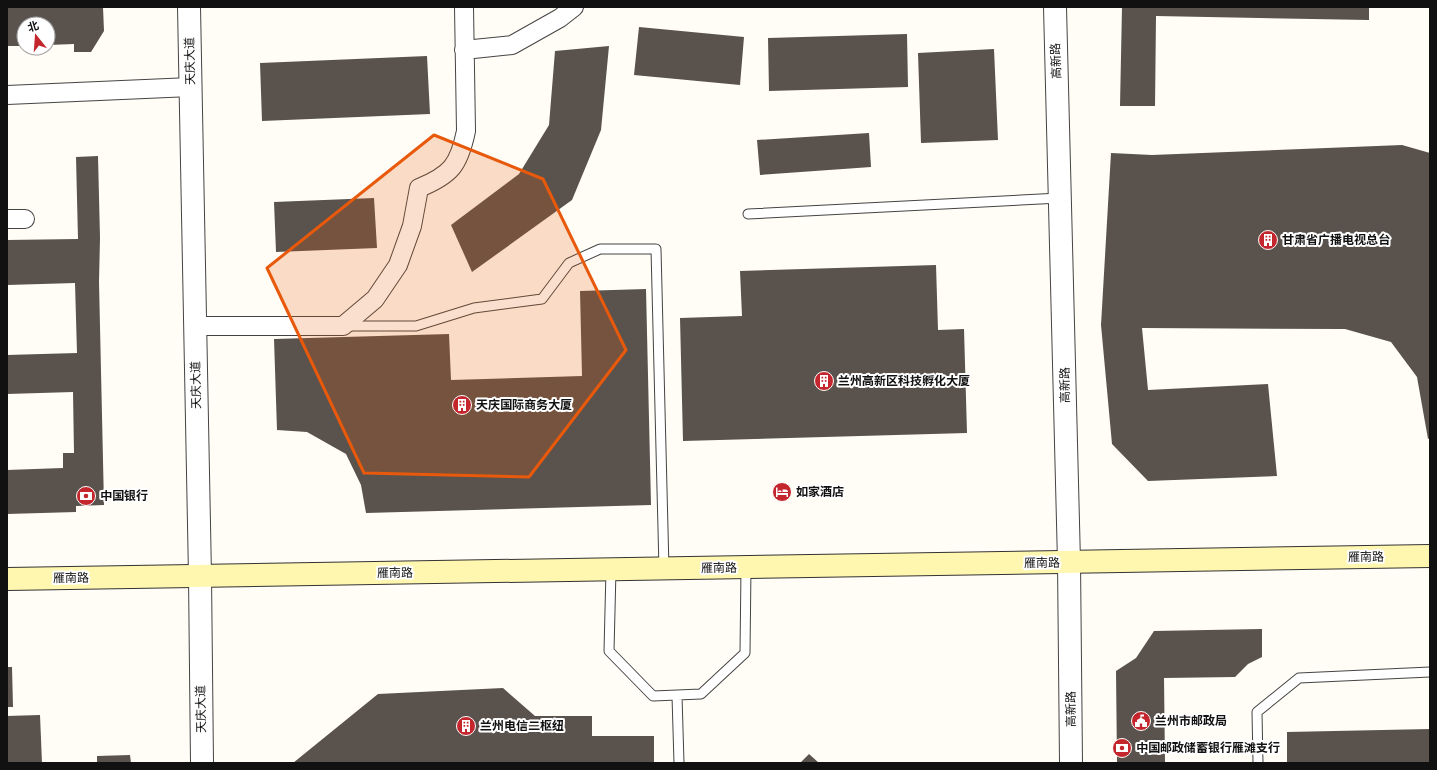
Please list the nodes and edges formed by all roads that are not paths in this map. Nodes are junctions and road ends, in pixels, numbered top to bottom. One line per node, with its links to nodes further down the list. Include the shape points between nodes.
1 (189, 7): 6 (street, 天庆大道)
2 (464, 7): 5 (street)
3 (574, 7): 5 (street, via 560,18 512,45)
4 (1055, 7): 8 (street, 高新路)
5 (464, 50): 13 (street, via 466,131 462,151 452,168 437,180 419,188 412,226 398,265 375,299)
6 (190, 87): 7 (street); 12 (street, 天庆大道)
7 (7, 95)
8 (1060, 198): 9 (lane); 15 (street, 高新路)
9 (748, 214)
10 (7, 219): 11 (street)
11 (25, 219)
12 (195, 326): 13 (street); 19 (street, 天庆大道)
13 (343, 326): 17 (lane, via 416,326 474,308 542,299 569,263 600,249 656,250)
14 (1430, 556): 15 (main road, 雁南路)
15 (1069, 562): 16 (main road, 雁南路); 25 (street, 高新路)
16 (746, 568): 17 (main road, 雁南路); 22 (lane, via 745,653 701,694)
17 (664, 569): 18 (main road, 雁南路)
18 (611, 570): 19 (main road, 雁南路); 22 (lane, via 609,651 653,696)
19 (200, 576): 20 (main road, 雁南路); 23 (street, 天庆大道)
20 (7, 580)
21 (1430, 672): 26 (lane, via 1299,678 1257,712)
22 (677, 696): 24 (lane)
23 (202, 763)
24 (679, 763)
25 (1071, 763)
26 (1258, 763)

